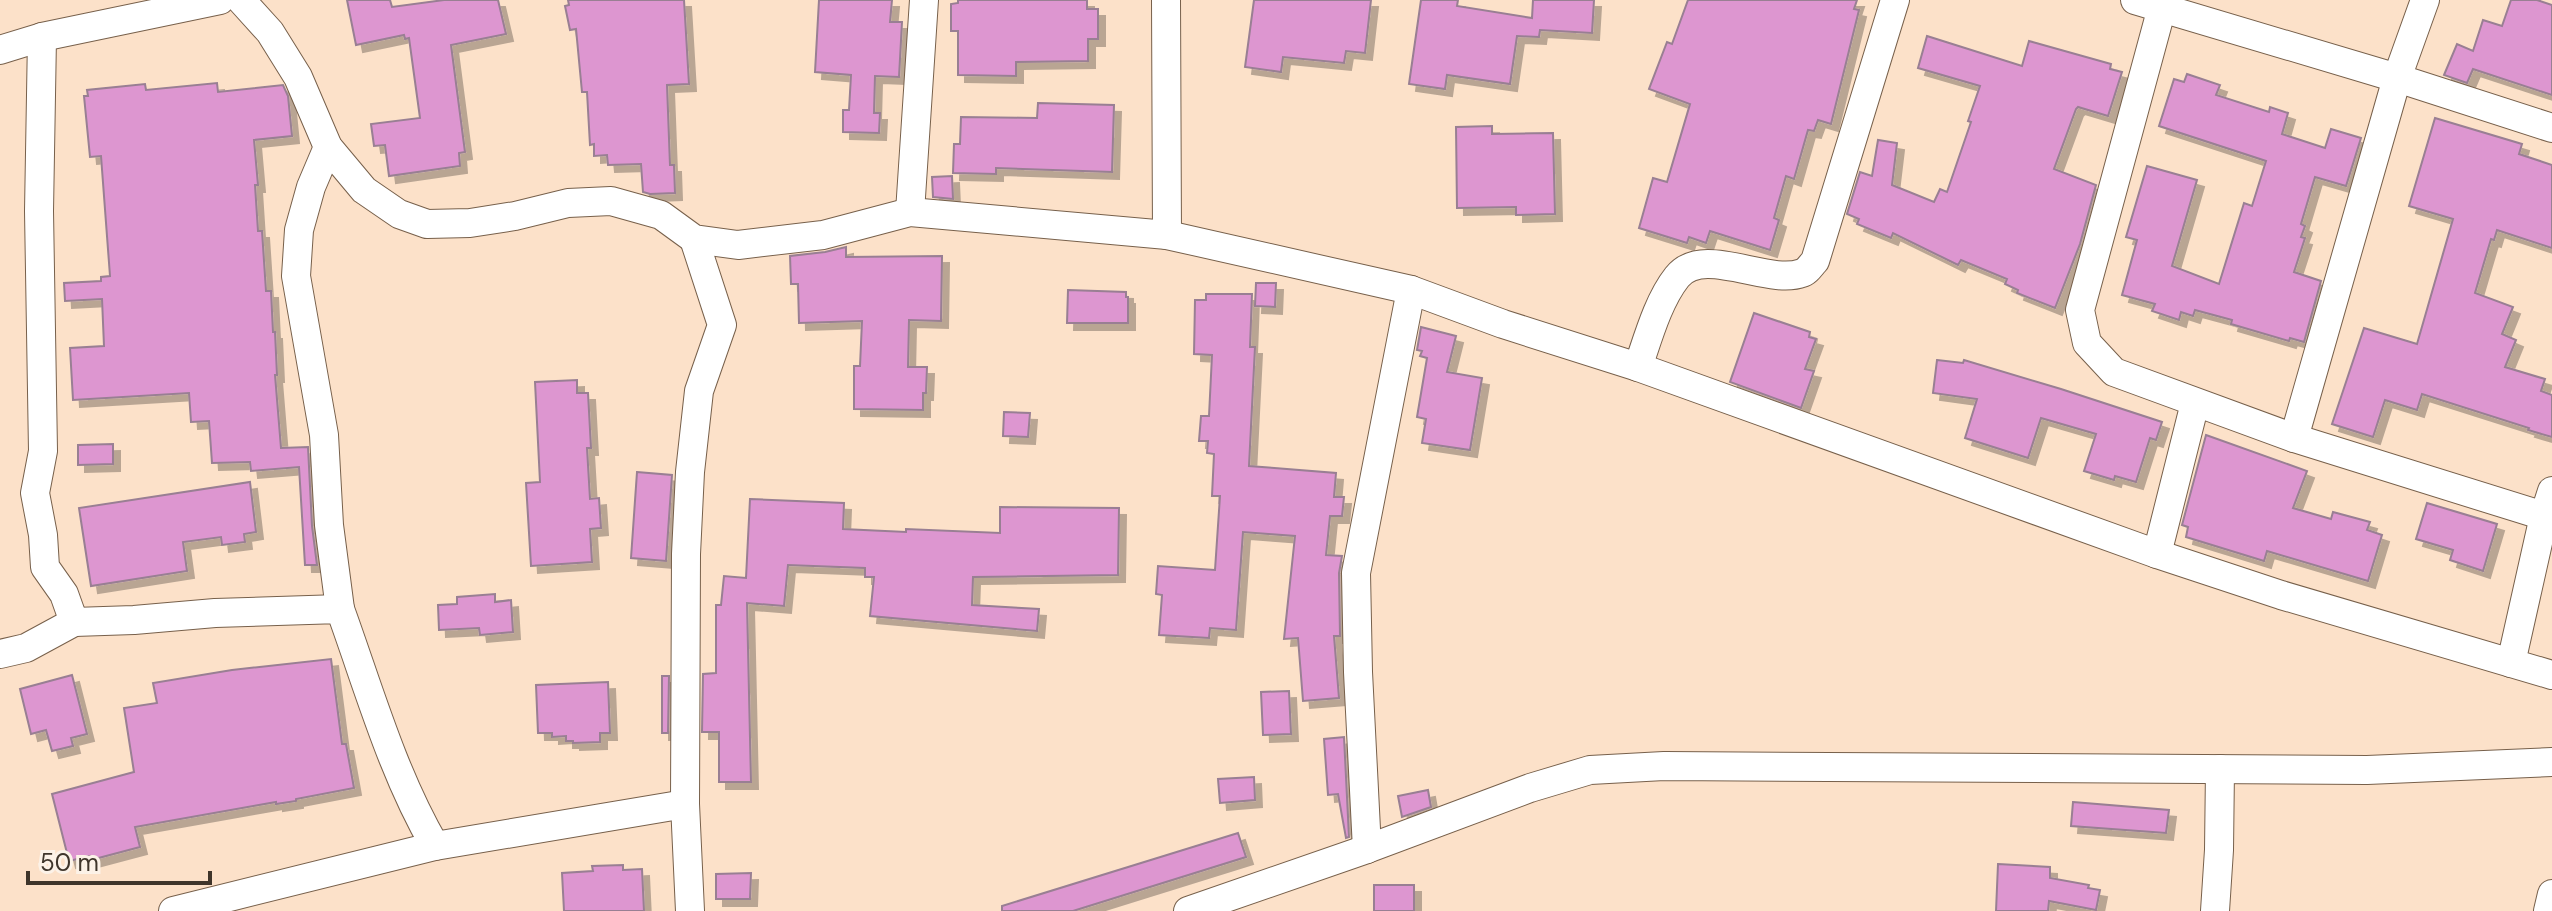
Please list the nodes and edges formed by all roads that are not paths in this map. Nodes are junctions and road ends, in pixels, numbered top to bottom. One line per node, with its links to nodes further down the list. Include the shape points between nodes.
1 (220, 0): 9 (street)
2 (241, 0): 13 (street, via 270,32 298,77)
3 (924, 0): 14 (street)
4 (1166, 0): 15 (street)
5 (1895, 0): 20 (street, via 1815,261 1804,273 1786,276 1692,266 1678,275 1653,320)
6 (2135, 0): 8 (street)
7 (2425, 0): 11 (street)
8 (2163, 4): 11 (street); 21 (street, via 2080,310 2087,343 2114,372)
9 (42, 37): 10 (street); 26 (street, via 43,451 35,493 45,567 64,594)
10 (0, 50)
11 (2397, 78): 12 (street); 22 (street)
12 (2552, 128)
13 (328, 147): 16 (street, via 364,190 399,214 427,224 470,223 568,203 611,201 661,215); 25 (street, via 299,230 296,276 324,435)
14 (910, 212): 15 (street); 17 (street, via 823,235)
15 (1167, 235): 18 (street)
16 (694, 239): 17 (street); 19 (street)
17 (738, 245): 19 (street, via 719,281)
18 (1411, 290): 20 (street); 34 (street, via 1356,573)
19 (722, 325): 32 (street, via 699,391 690,472)
20 (1638, 367): 24 (street)
21 (2195, 403): 22 (street); 24 (street)
22 (2294, 438): 23 (street)
23 (2548, 504): 28 (street)
24 (2157, 554): 28 (street)
25 (340, 609): 26 (street); 33 (street, via 396,769)
26 (74, 622): 27 (street, via 26,648)
27 (0, 654)
28 (2511, 663): 29 (street)
29 (2552, 675)
30 (2552, 762): 31 (street, via 2367,770)
31 (2220, 769): 34 (street, via 1590,770); 40 (street)
32 (685, 804): 33 (street); 38 (street)
33 (435, 846): 37 (street)
34 (1367, 849): 36 (street)
35 (2552, 894): 41 (street)
36 (1258, 899): 39 (street)
37 (173, 911)
38 (690, 911)
39 (1188, 911)
40 (2215, 911)
41 (2548, 911)

